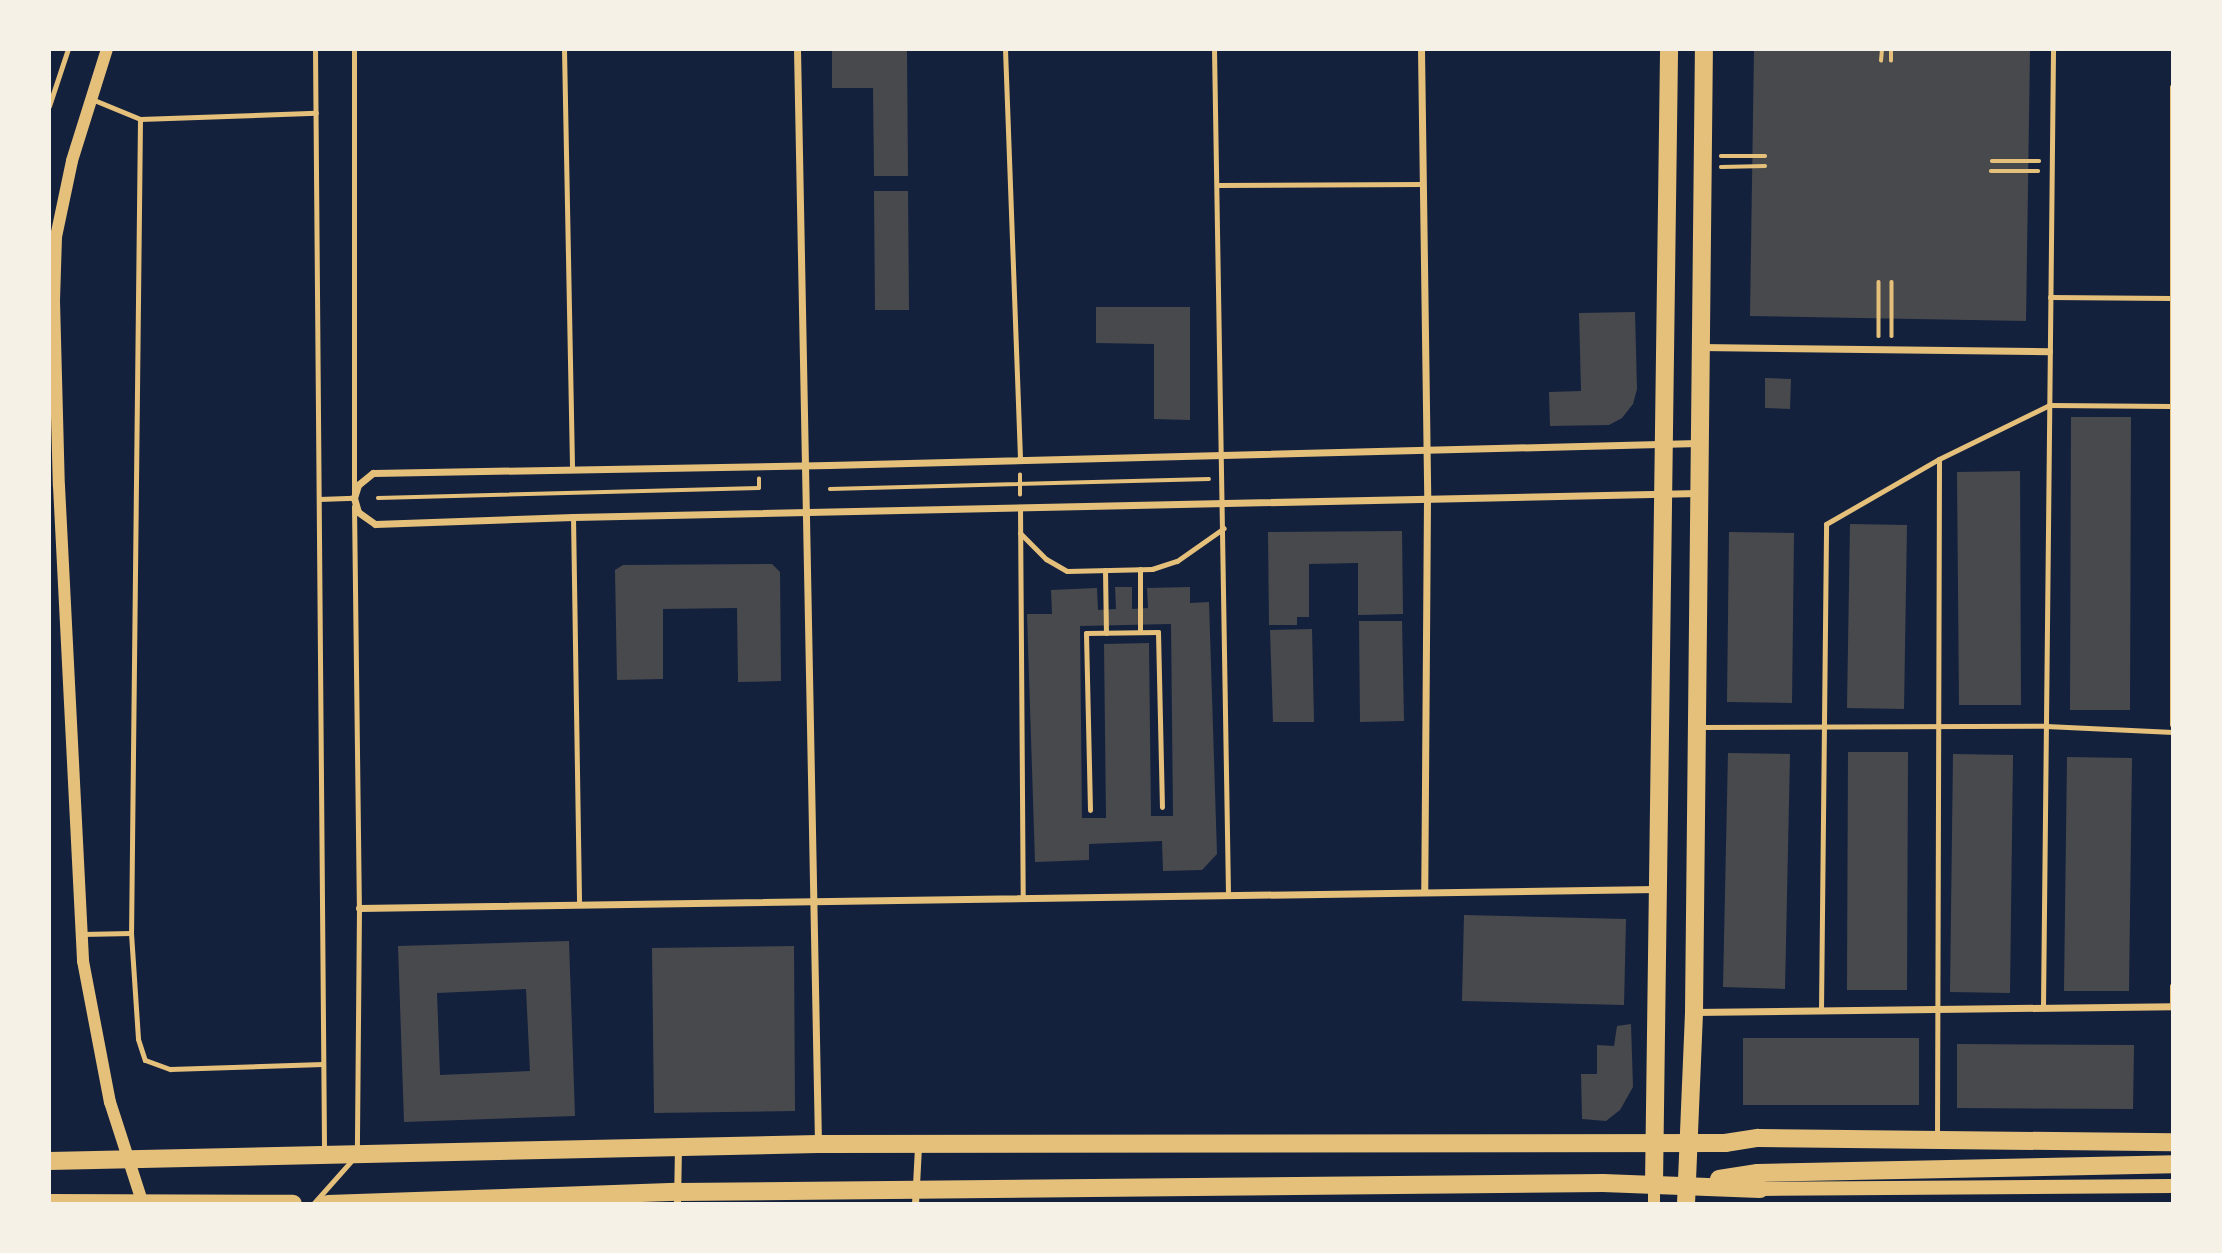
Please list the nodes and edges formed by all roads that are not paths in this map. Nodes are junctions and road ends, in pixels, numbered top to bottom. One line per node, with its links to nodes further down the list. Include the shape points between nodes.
1 (68, 49): 15 (lane)
2 (107, 49): 14 (street)
3 (315, 49): 16 (lane)
4 (354, 49): 37 (lane)
5 (564, 49): 34 (lane)
6 (797, 49): 33 (street)
7 (1005, 49): 32 (lane)
8 (1214, 49): 19 (lane)
9 (1422, 49): 18 (street)
10 (1669, 49): 27 (main road)
11 (1704, 49): 22 (main road)
12 (2053, 49): 20 (lane)
13 (2173, 87): 21 (street)
14 (94, 100): 17 (lane); 26 (street, via 72,161 56,237)
15 (49, 106)
16 (316, 113): 17 (lane); 39 (lane)
17 (139, 119): 65 (lane)
18 (1423, 184): 19 (lane); 29 (street)
19 (1217, 185): 30 (lane)
20 (2050, 297): 21 (lane); 23 (lane)
21 (2171, 298): 25 (street)
22 (1699, 347): 23 (street); 28 (main road)
23 (2049, 351): 24 (lane)
24 (2049, 405): 25 (lane); 31 (lane); 53 (lane)
25 (2171, 406): 50 (street)
26 (54, 434): 66 (street)
27 (1665, 443): 28 (street); 29 (street); 35 (main road)
28 (1699, 443): 36 (main road)
29 (1427, 449): 30 (street); 38 (street)
30 (1221, 454): 32 (street); 40 (lane)
31 (1939, 458): 51 (lane, via 1826,524); 52 (lane)
32 (1020, 459): 33 (street)
33 (805, 465): 34 (street); 42 (street)
34 (572, 470): 37 (street, via 373,473 358,485)
35 (1665, 493): 36 (street); 38 (street); 58 (main road)
36 (1699, 493): 54 (main road)
37 (354, 498): 39 (lane); 43 (street, via 358,512 375,524); 64 (lane)
38 (1427, 498): 40 (street); 59 (street)
39 (319, 499): 73 (lane)
40 (1223, 503): 41 (street); 44 (lane)
41 (1020, 507): 42 (street); 45 (lane)
42 (806, 512): 43 (street); 62 (street)
43 (573, 517): 63 (lane)
44 (1224, 528): 46 (lane, via 1177,561); 60 (lane)
45 (1020, 533): 47 (lane, via 1046,559 1067,571); 61 (lane)
46 (1140, 569): 47 (lane); 48 (lane)
47 (1105, 570): 49 (lane)
48 (1140, 632): 49 (lane); 56 (lane, via 1158,632)
49 (1106, 633): 57 (lane, via 1086,633)
50 (2173, 724)
51 (1824, 726): 52 (lane); 54 (lane); 71 (lane)
52 (1938, 726): 53 (lane); 70 (lane)
53 (2046, 726): 55 (lane); 69 (lane)
54 (1696, 727): 72 (main road)
55 (2173, 732)
56 (1162, 807)
57 (1090, 810)
58 (1660, 889): 59 (street); 75 (main road)
59 (1424, 892): 60 (street)
60 (1228, 895): 61 (street)
61 (1023, 899): 62 (street)
62 (813, 902): 63 (street); 78 (street)
63 (579, 904): 64 (street)
64 (359, 908): 82 (lane)
65 (131, 933): 66 (lane); 73 (lane, via 138,1039 145,1060 170,1069)
66 (81, 934): 83 (street, via 110,1102)
67 (2173, 986): 68 (street)
68 (2173, 1006): 69 (street)
69 (2043, 1007): 70 (street)
70 (1937, 1009): 71 (street); 74 (lane)
71 (1821, 1010): 72 (street)
72 (1694, 1012): 77 (main road)
73 (323, 1064): 81 (lane)
74 (1937, 1140): 76 (main road); 77 (main road, via 1758,1138)
75 (1653, 1142): 77 (main road); 79 (main road); 87 (main road)
76 (2173, 1142)
77 (1690, 1143): 88 (main road)
78 (818, 1144): 79 (main road); 80 (main road)
79 (918, 1145): 91 (street)
80 (678, 1147): 82 (main road); 90 (street)
81 (324, 1154): 82 (main road); 83 (main road)
82 (357, 1154): 95 (lane)
83 (129, 1160): 84 (main road); 93 (street)
84 (49, 1161)
85 (2173, 1164): 86 (main road)
86 (1759, 1181): 88 (main road); 89 (main road)
87 (1654, 1184): 88 (main road); 91 (main road); 97 (street)
88 (1687, 1184): 98 (main road)
89 (2173, 1186)
90 (677, 1198): 91 (main road); 96 (main road)
91 (915, 1198)
92 (49, 1203): 93 (main road)
93 (143, 1203): 94 (main road)
94 (293, 1204)
95 (313, 1204)
96 (328, 1204)
97 (1654, 1204)
98 (1686, 1204)

